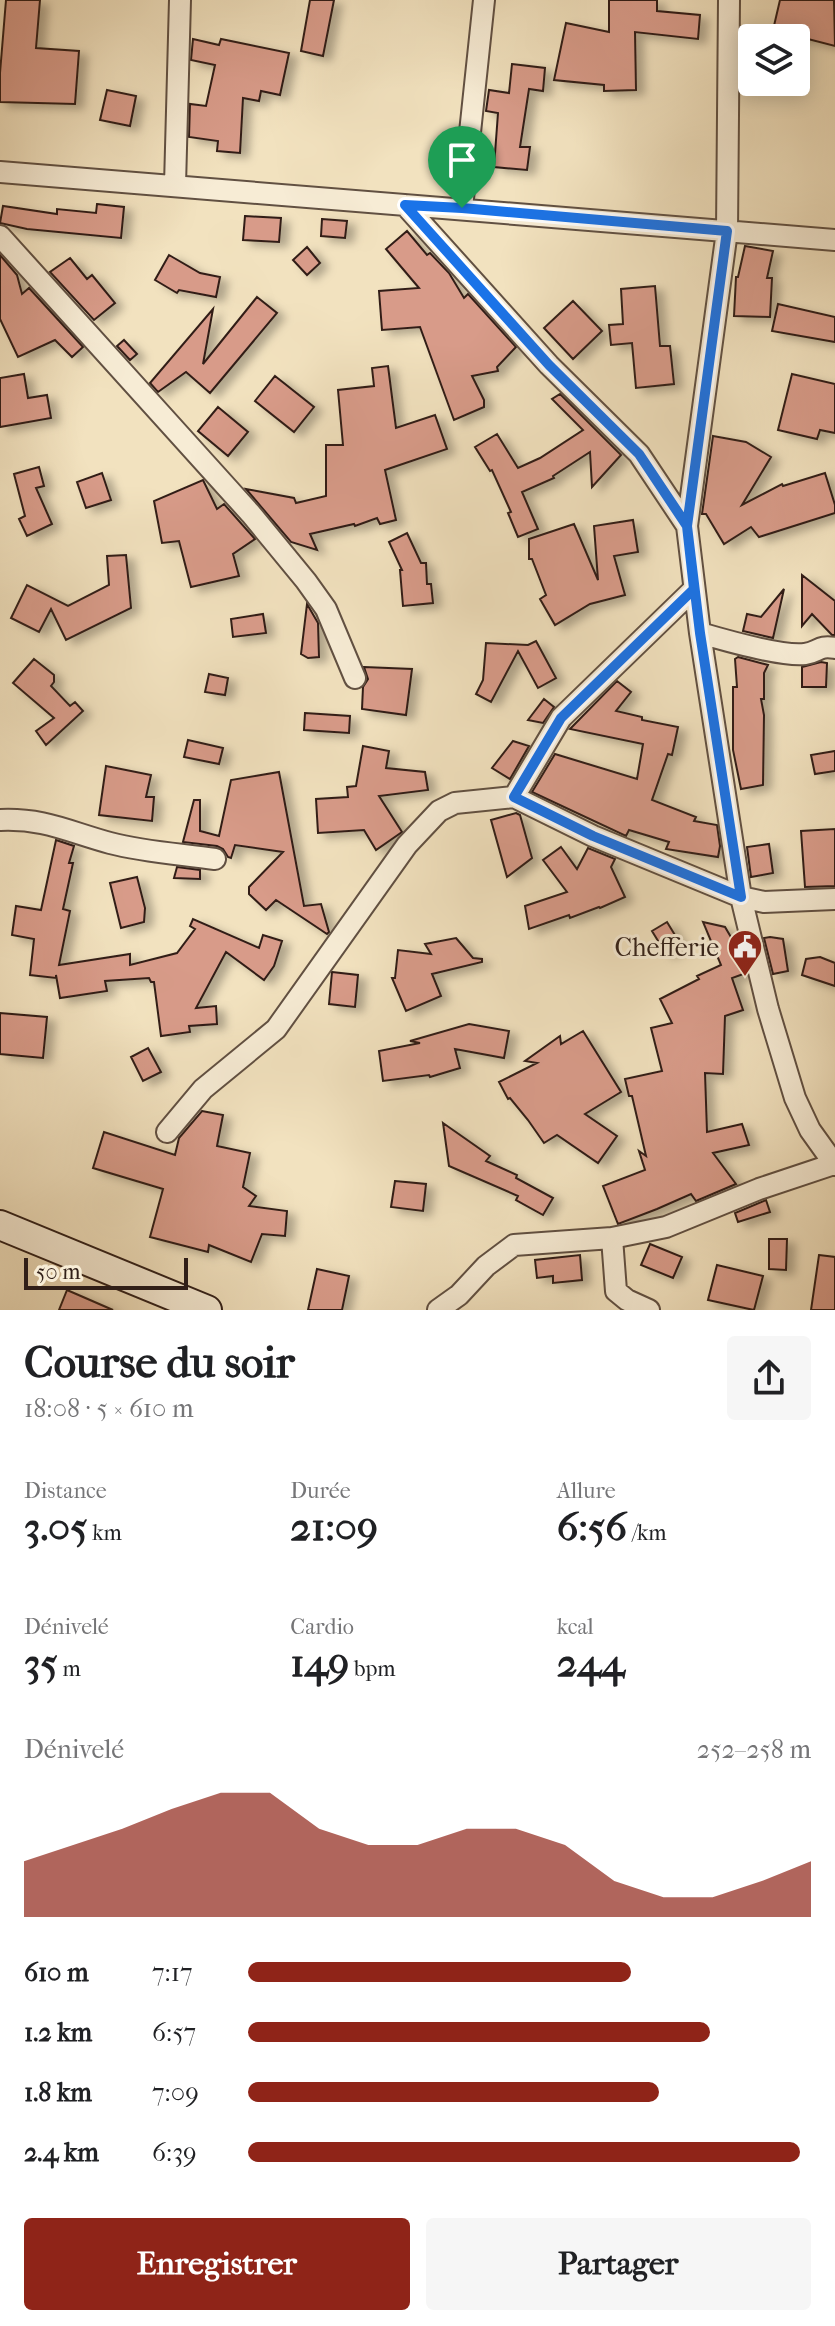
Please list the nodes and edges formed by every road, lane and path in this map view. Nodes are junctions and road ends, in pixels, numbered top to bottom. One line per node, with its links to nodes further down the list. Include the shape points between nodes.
1 (180, 0): 5 (street)
2 (484, 0): 7 (street)
3 (729, 0): 8 (street)
4 (0, 172): 5 (street)
5 (175, 185): 6 (street)
6 (405, 205): 7 (street); 11 (street, via 549,365 639,454)
7 (462, 208): 8 (street)
8 (727, 231): 10 (street); 11 (street)
9 (0, 236): 15 (street, via 306,581 326,609)
10 (835, 240)
11 (687, 526): 12 (street)
12 (694, 589): 13 (street); 16 (street, via 561,718)
13 (700, 633): 14 (street, via 786,652); 19 (street)
14 (835, 648)
15 (355, 678)
16 (514, 797): 19 (street); 21 (street, via 455,803 439,811 407,845 276,1029 203,1089)
17 (0, 820): 18 (street, via 20,819 109,843)
18 (215, 859)
19 (741, 897): 20 (street, via 764,902); 22 (street, via 795,1098)
20 (835, 899)
21 (167, 1132)
22 (835, 1164): 24 (street, via 666,1227)
23 (0, 1225): 25 (street)
24 (612, 1238): 26 (street, via 514,1245); 27 (street, via 616,1291)
25 (207, 1310)
26 (438, 1310)
27 (649, 1310)

